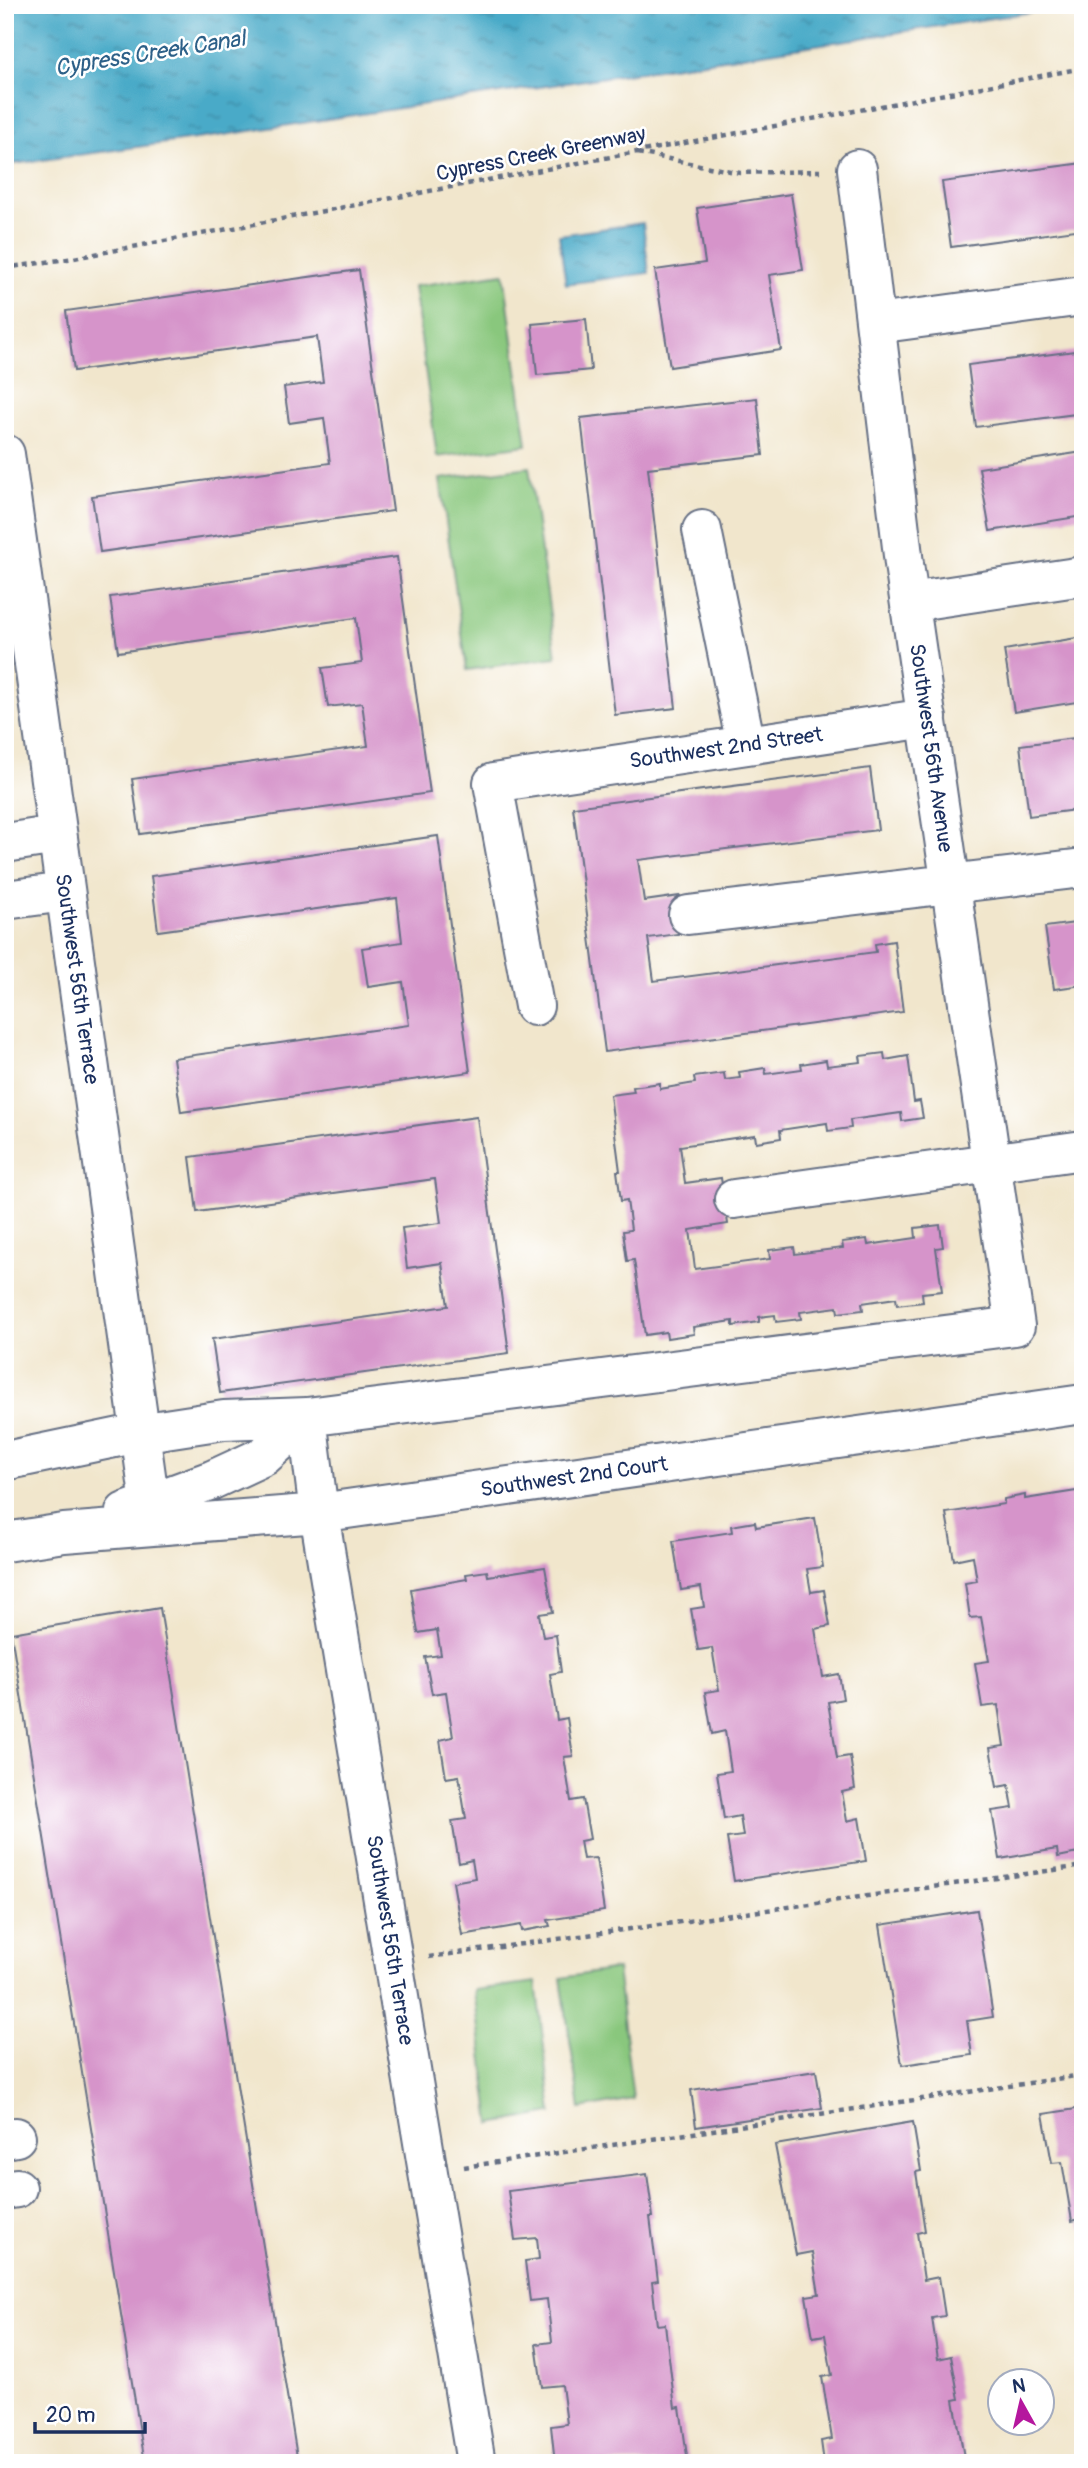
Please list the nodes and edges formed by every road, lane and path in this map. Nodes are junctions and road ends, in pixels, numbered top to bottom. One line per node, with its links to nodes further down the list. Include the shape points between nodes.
1 (1083, 68): 2 (path, Cypress Creek Greenway)
2 (634, 153): 3 (path, via 740,173); 4 (path, Cypress Creek Greenway)
3 (857, 169): 6 (street, Southwest 56th Avenue)
4 (5, 268)
5 (1083, 296): 6 (street)
6 (876, 324): 10 (street, Southwest 56th Avenue)
7 (5, 454): 13 (street, Southwest 56th Terrace)
8 (702, 530): 12 (street)
9 (1083, 576): 10 (street)
10 (910, 602): 11 (street, Southwest 56th Avenue)
11 (927, 718): 12 (street, Southwest 2nd Street); 16 (street, Southwest 56th Avenue)
12 (746, 745): 20 (street, Southwest 2nd Street, via 492,783)
13 (57, 835): 14 (street); 17 (street, Southwest 56th Terrace)
14 (5, 843)
15 (1083, 868): 16 (street)
16 (951, 884): 19 (street); 22 (street, Southwest 56th Avenue)
17 (65, 892): 18 (street); 26 (street, Southwest 56th Terrace)
18 (5, 900)
19 (688, 915)
20 (534, 1006)
21 (1083, 1150): 22 (street)
22 (992, 1163): 23 (street); 25 (street, Southwest 56th Avenue, via 1015,1326)
23 (734, 1199)
24 (1083, 1404): 29 (street, Southwest 2nd Court)
25 (307, 1417): 26 (street, via 224,1420); 28 (street, Southwest 2nd Court, via 264,1456); 29 (street, Southwest 56th Terrace)
26 (139, 1433): 27 (street); 28 (street, Southwest 56th Terrace)
27 (5, 1461)
28 (150, 1504): 30 (street, Southwest 2nd Court)
29 (319, 1514): 30 (street, Southwest 2nd Court); 33 (street, Southwest 56th Terrace)
30 (64, 1533): 31 (street, Southwest 2nd Court)
31 (5, 1542)
32 (1083, 1866): 33 (path)
33 (393, 1962): 35 (street, Southwest 56th Terrace)
34 (1083, 2076): 35 (path)
35 (428, 2172): 36 (street, Southwest 56th Terrace)
36 (475, 2463)

